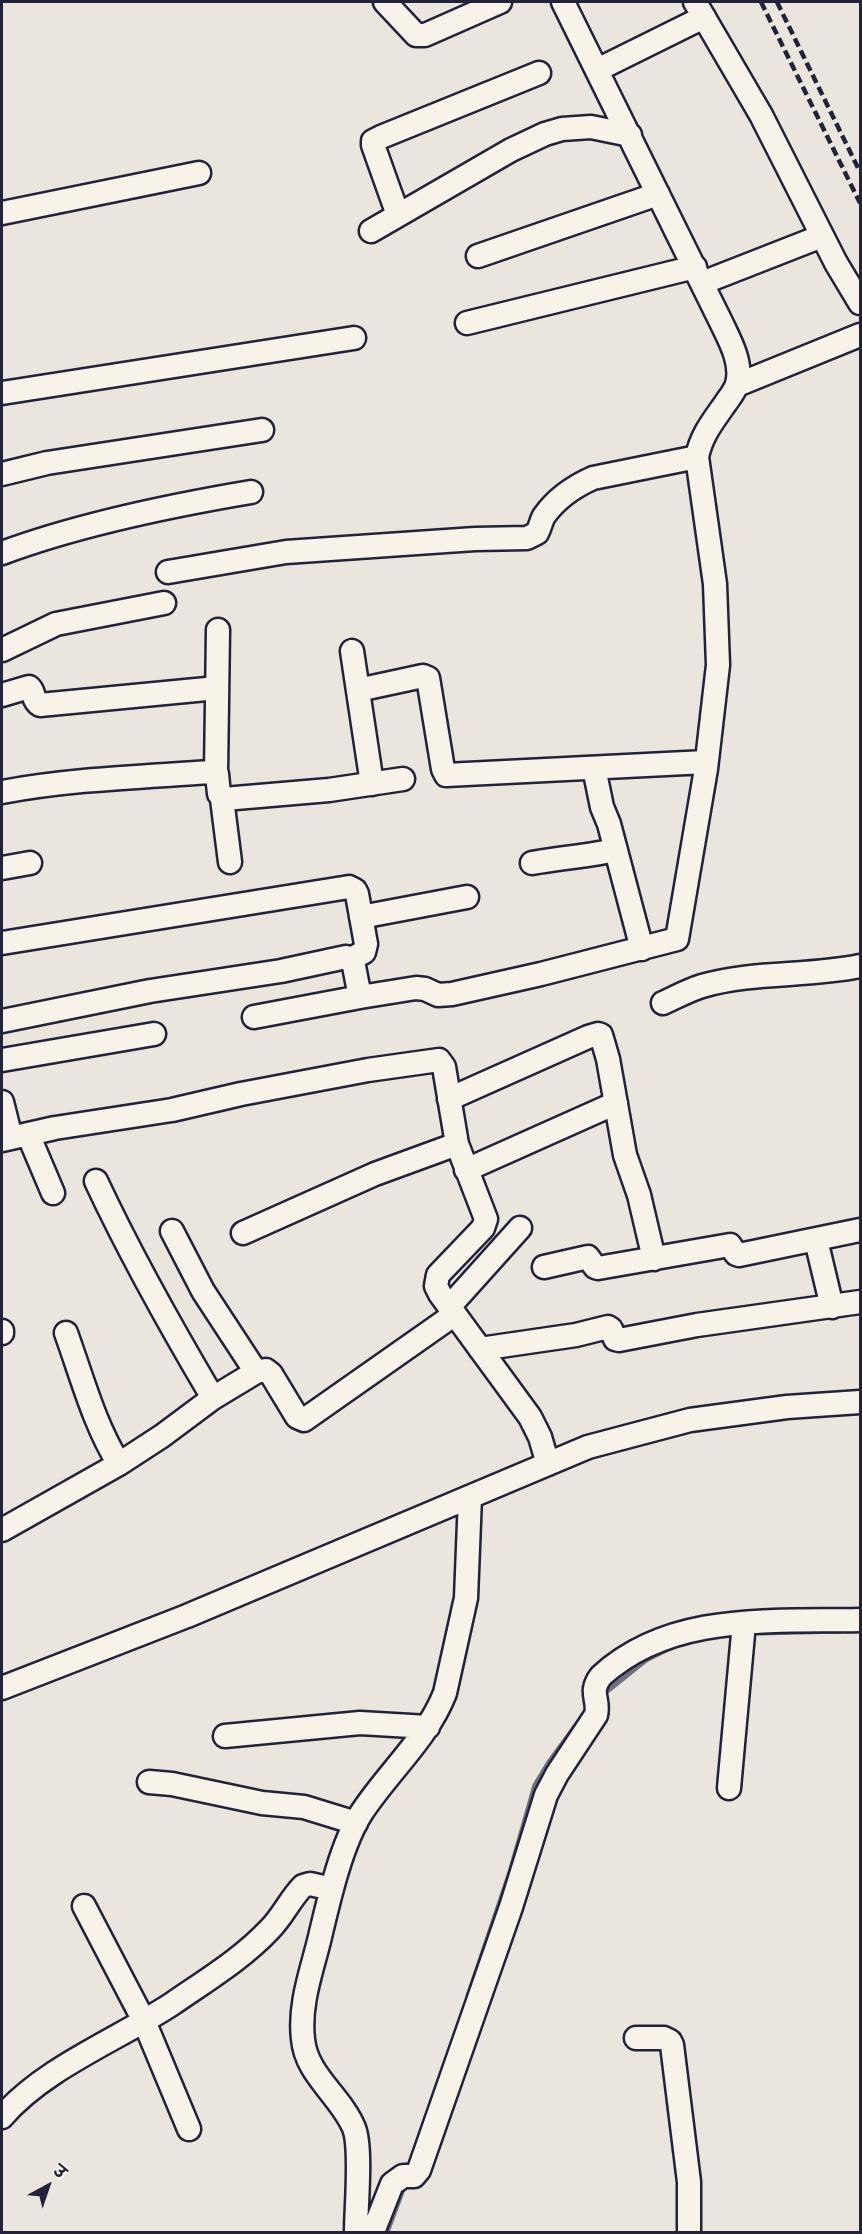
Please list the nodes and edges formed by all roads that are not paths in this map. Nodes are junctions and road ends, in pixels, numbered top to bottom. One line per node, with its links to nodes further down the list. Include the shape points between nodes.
1 (385, 2): 2 (street, via 416,36)
2 (500, 2)
3 (563, 2): 5 (street)
4 (699, 9): 5 (street); 13 (street, via 761,115)
5 (597, 70): 7 (street)
6 (539, 73): 11 (street, via 373,141)
7 (630, 135): 9 (street); 11 (street, via 591,127 545,134)
8 (199, 173): 10 (street)
9 (658, 194): 14 (street); 15 (street)
10 (2, 213)
11 (398, 215): 12 (street)
12 (370, 231)
13 (822, 236): 15 (street); 16 (street)
14 (478, 256)
15 (698, 275): 17 (street); 20 (street, via 736,358)
16 (861, 303)
17 (467, 324)
18 (861, 335): 20 (street)
19 (354, 338): 21 (street)
20 (737, 385): 23 (street, via 705,432)
21 (2, 393)
22 (262, 430): 24 (street, via 47,463)
23 (697, 457): 27 (street, via 584,482 549,510 537,533 528,538 286,552); 35 (street, via 715,584 718,653)
24 (2, 474)
25 (251, 492): 26 (street, via 156,510)
26 (2, 553)
27 (168, 572)
28 (164, 603): 30 (street, via 56,624)
29 (218, 630): 32 (street)
30 (2, 650)
31 (352, 651): 33 (street)
32 (217, 688): 34 (street, via 40,705 28,687); 37 (street)
33 (358, 690): 36 (street, via 428,678 446,775); 39 (street)
34 (2, 695)
35 (706, 762): 36 (street); 50 (street, via 678,936 674,942)
36 (594, 768): 42 (street)
37 (216, 773): 40 (street, via 84,781); 41 (street)
38 (403, 779): 39 (street)
39 (372, 784): 41 (street)
40 (2, 792)
41 (222, 799): 43 (street)
42 (616, 850): 45 (street); 50 (street)
43 (230, 862)
44 (30, 863): 46 (street)
45 (532, 863)
46 (2, 868)
47 (467, 897): 48 (street)
48 (361, 917): 49 (street, via 355,890 342,887); 51 (street, via 366,949)
49 (2, 943)
50 (642, 949): 53 (street, via 442,996 416,988)
51 (351, 959): 53 (street); 56 (street, via 150,991)
52 (861, 966): 54 (street, via 720,982)
53 (360, 997): 55 (street)
54 (663, 1003)
55 (254, 1017)
56 (2, 1021)
57 (154, 1034): 58 (street)
58 (2, 1060)
59 (449, 1099): 61 (street, via 598,1034 603,1038); 62 (street, via 444,1067 435,1060); 63 (street)
60 (2, 1102): 62 (street)
61 (616, 1103): 64 (street); 72 (street, via 625,1155)
62 (13, 1137): 66 (street)
63 (457, 1144): 64 (street); 70 (street, via 375,1174)
64 (466, 1170): 76 (street, via 486,1223 438,1275 436,1286)
65 (96, 1181): 80 (street, via 153,1295)
66 (52, 1193)
67 (520, 1228): 76 (street)
68 (861, 1230): 71 (street)
69 (172, 1232): 79 (street, via 203,1291)
70 (243, 1233)
71 (816, 1240): 72 (street, via 739,1255 730,1245); 75 (street)
72 (654, 1259): 73 (street, via 598,1268 586,1257)
73 (544, 1267)
74 (861, 1302): 75 (street)
75 (832, 1307): 78 (street, via 620,1340 608,1327)
76 (452, 1311): 78 (street); 79 (street, via 304,1420 297,1417 271,1374 266,1370)
77 (66, 1333): 82 (street, via 98,1423)
78 (480, 1349): 83 (street, via 530,1417)
79 (256, 1372): 80 (street)
80 (213, 1398): 82 (street)
81 (861, 1402): 83 (street, via 690,1420 588,1447)
82 (118, 1464): 85 (street)
83 (548, 1464): 84 (street)
84 (470, 1497): 88 (street, via 187,1616); 89 (street, via 466,1598 445,1693)
85 (2, 1530)
86 (861, 1620): 87 (street)
87 (744, 1630): 92 (street); 101 (street, via 698,1628 665,1637 601,1677 594,1687 594,1718 546,1795 423,2161 418,2173 392,2184)
88 (2, 1688)
89 (428, 1727): 90 (street, via 360,1723); 93 (street)
90 (225, 1736)
91 (149, 1782): 93 (street, via 304,1807)
92 (729, 1788)
93 (356, 1823): 94 (street)
94 (332, 1889): 96 (street, via 303,1886 254,1944); 100 (street, via 304,2000 303,2040 313,2068 355,2132)
95 (84, 1906): 96 (street)
96 (144, 2021): 98 (street, via 26,2092); 99 (street)
97 (636, 2038): 102 (street, via 664,2038 672,2045 689,2182)
98 (2, 2117)
99 (189, 2129)
100 (356, 2232)
101 (373, 2232)
102 (689, 2232)

